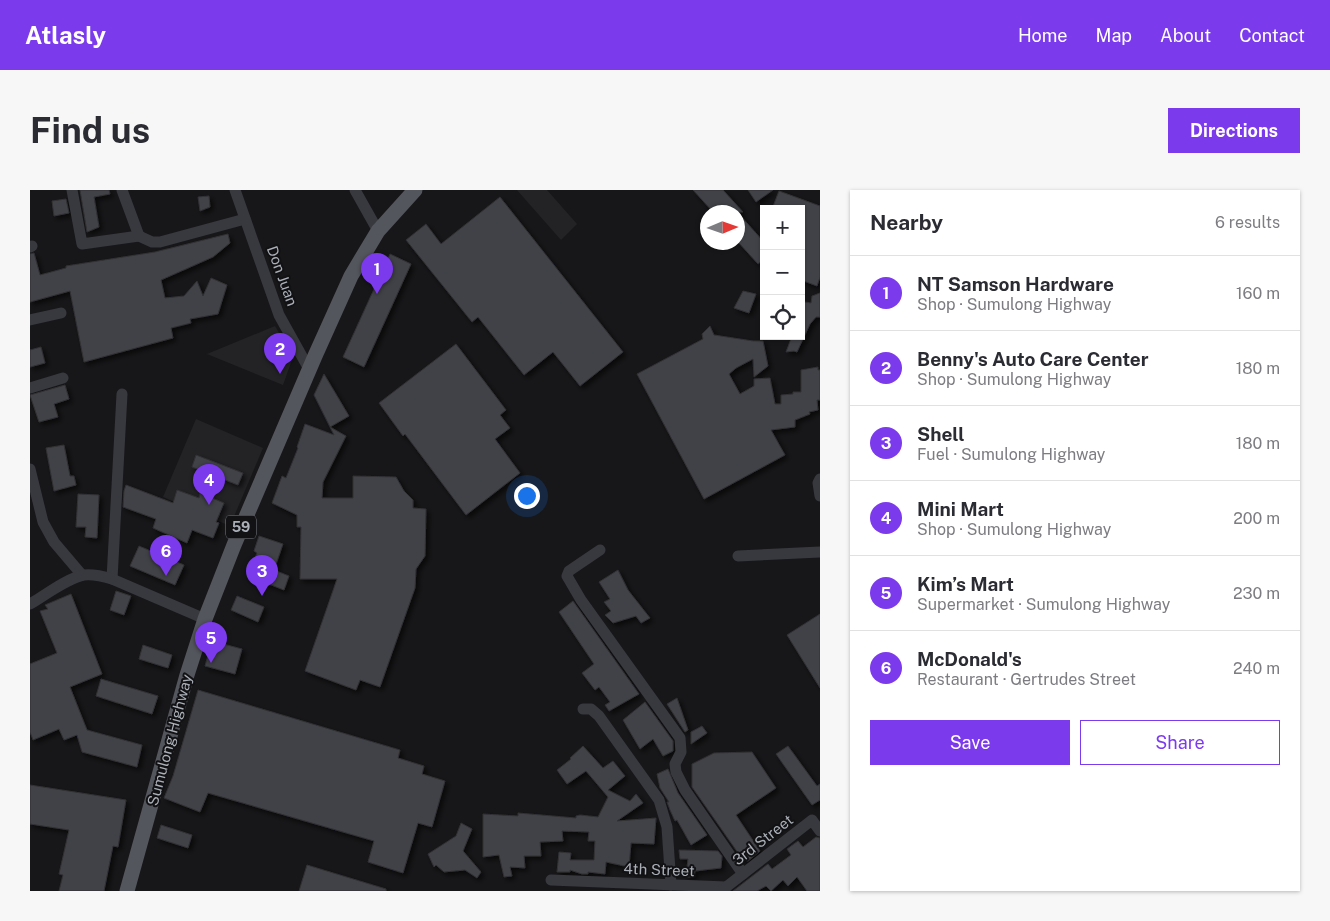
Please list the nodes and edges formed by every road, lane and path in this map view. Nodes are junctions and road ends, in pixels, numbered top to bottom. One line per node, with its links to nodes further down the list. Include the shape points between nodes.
1 (72, 190): 8 (street, via 82,244)
2 (122, 190): 8 (street)
3 (235, 190): 6 (street, Don Juan)
4 (354, 190): 7 (street)
5 (415, 190): 7 (main road, Sumulong Highway / 59)
6 (245, 219): 8 (street, via 160,242); 11 (street, Don Juan, via 279,315)
7 (378, 231): 11 (main road, Sumulong Highway / 59, via 352,276)
8 (140, 236)
9 (61, 313): 10 (street)
10 (30, 320)
11 (310, 369): 24 (main road, Sumulong Highway / 59, via 234,545)
12 (62, 378): 13 (street)
13 (30, 388)
14 (122, 394): 22 (street)
15 (30, 469): 21 (street, via 43,522 54,542)
16 (820, 479): 17 (street)
17 (820, 496)
18 (600, 550): 27 (street, via 569,570 567,576 680,738 681,752 675,764 676,772)
19 (820, 552): 20 (street)
20 (738, 556)
21 (82, 575): 22 (street); 23 (street)
22 (112, 579): 24 (street)
23 (30, 604)
24 (206, 619): 32 (main road, Sumulong Highway / 59, via 187,675)
25 (583, 709): 30 (street, via 591,709 599,716 659,800 667,827)
26 (820, 830): 27 (street, 3rd Street, via 812,820)
27 (743, 874): 31 (street, 3rd Street)
28 (551, 880): 29 (street)
29 (603, 883): 30 (street, 4th Street); 33 (street, 4th Street)
30 (670, 885): 31 (street, 4th Street)
31 (723, 889)
32 (127, 891)
33 (594, 891)

